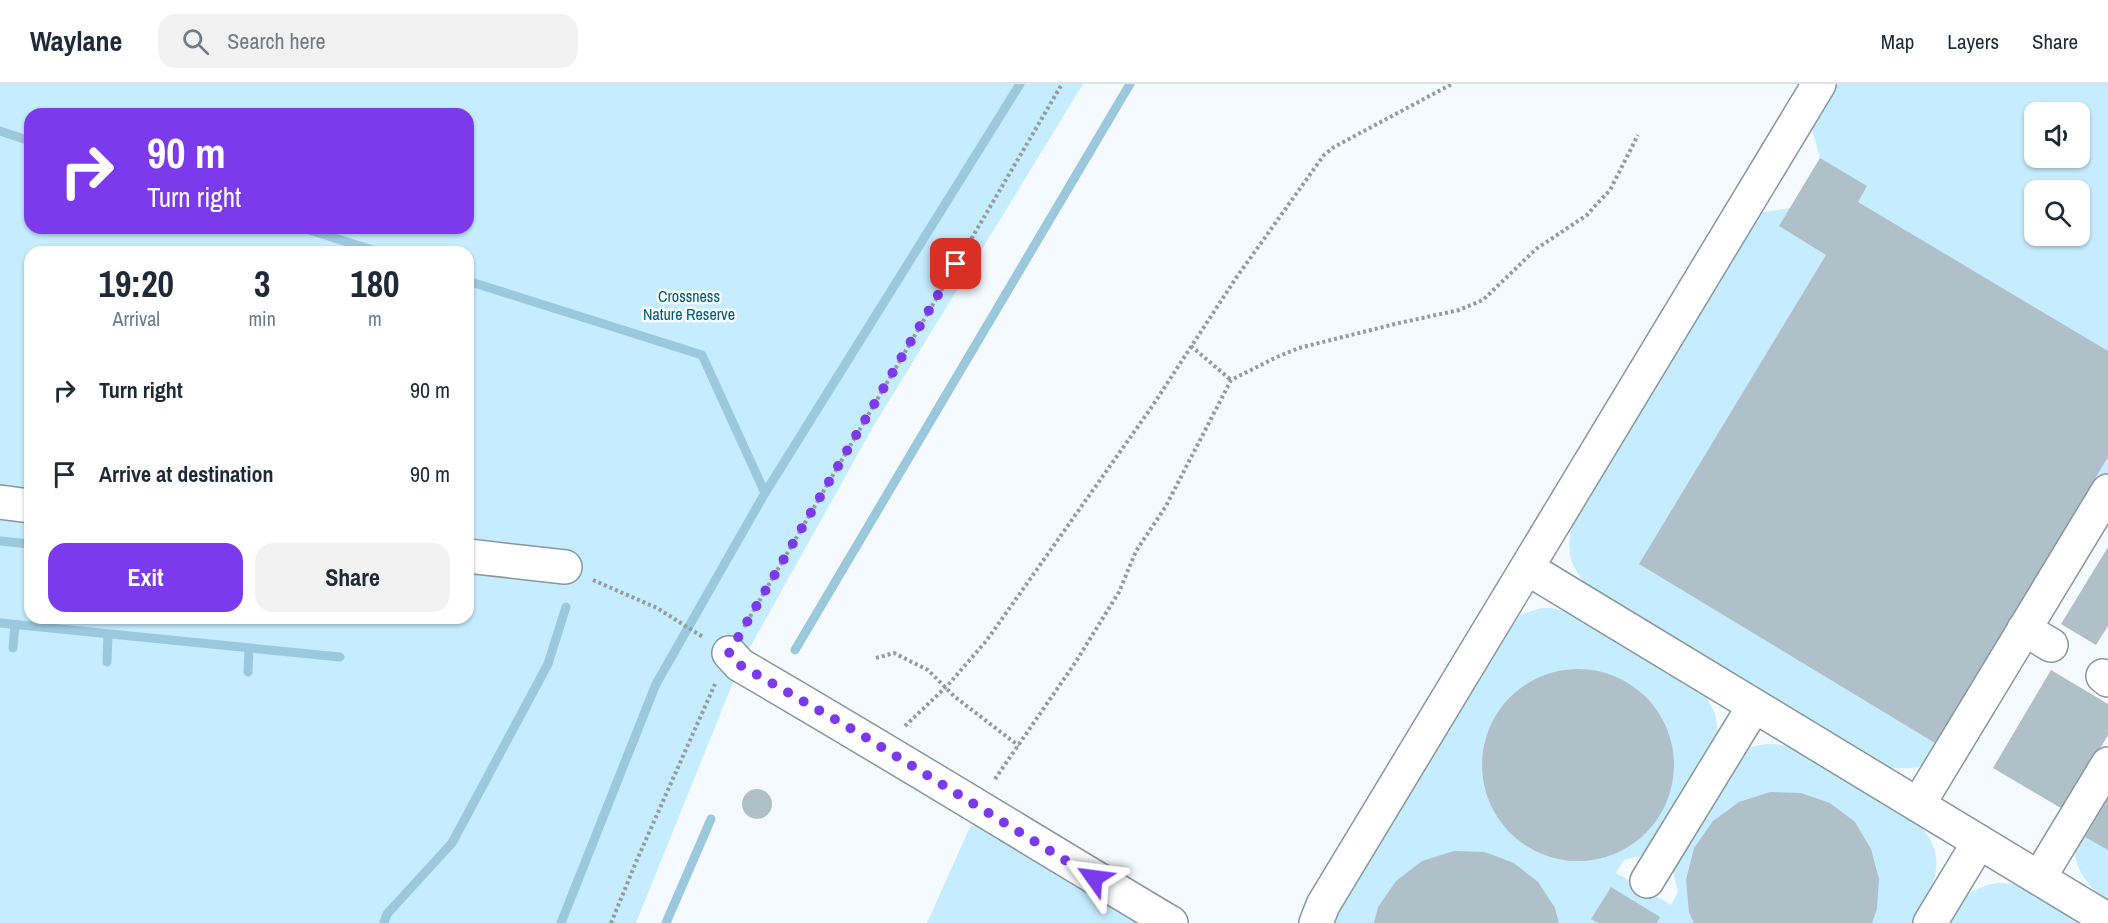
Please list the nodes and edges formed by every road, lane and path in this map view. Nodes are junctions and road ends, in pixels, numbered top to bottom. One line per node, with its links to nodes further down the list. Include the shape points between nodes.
1 (1062, 84): 13 (path)
2 (1452, 84): 5 (path, via 1324,154)
3 (1819, 84): 12 (lane)
4 (1638, 135): 6 (path, via 1610,190 1596,207 1536,249 1483,300 1459,310 1299,348)
5 (1191, 346): 6 (path); 15 (path, via 987,640)
6 (1232, 380): 17 (path, via 1166,506 1136,550 1119,592)
7 (2108, 491): 20 (lane, via 2038,637)
8 (0, 502): 9 (lane)
9 (24, 505)
10 (474, 557): 11 (lane)
11 (565, 567): 13 (path, via 657,608)
12 (1527, 568): 16 (lane); 28 (lane, via 1323,905)
13 (729, 653): 18 (lane, via 740,665); 26 (path)
14 (876, 658): 15 (path, via 894,653 928,670)
15 (946, 688): 17 (path); 18 (path, via 894,736)
16 (1754, 706): 20 (lane); 24 (lane)
17 (1019, 746): 21 (path)
18 (885, 750): 21 (lane)
19 (2108, 764): 23 (lane)
20 (1918, 805): 22 (lane)
21 (976, 806): 27 (lane)
22 (1979, 842): 23 (lane); 29 (lane)
23 (2039, 878): 25 (lane)
24 (1647, 881)
25 (2108, 920)
26 (611, 923)
27 (1170, 923)
28 (1316, 923)
29 (1930, 923)

